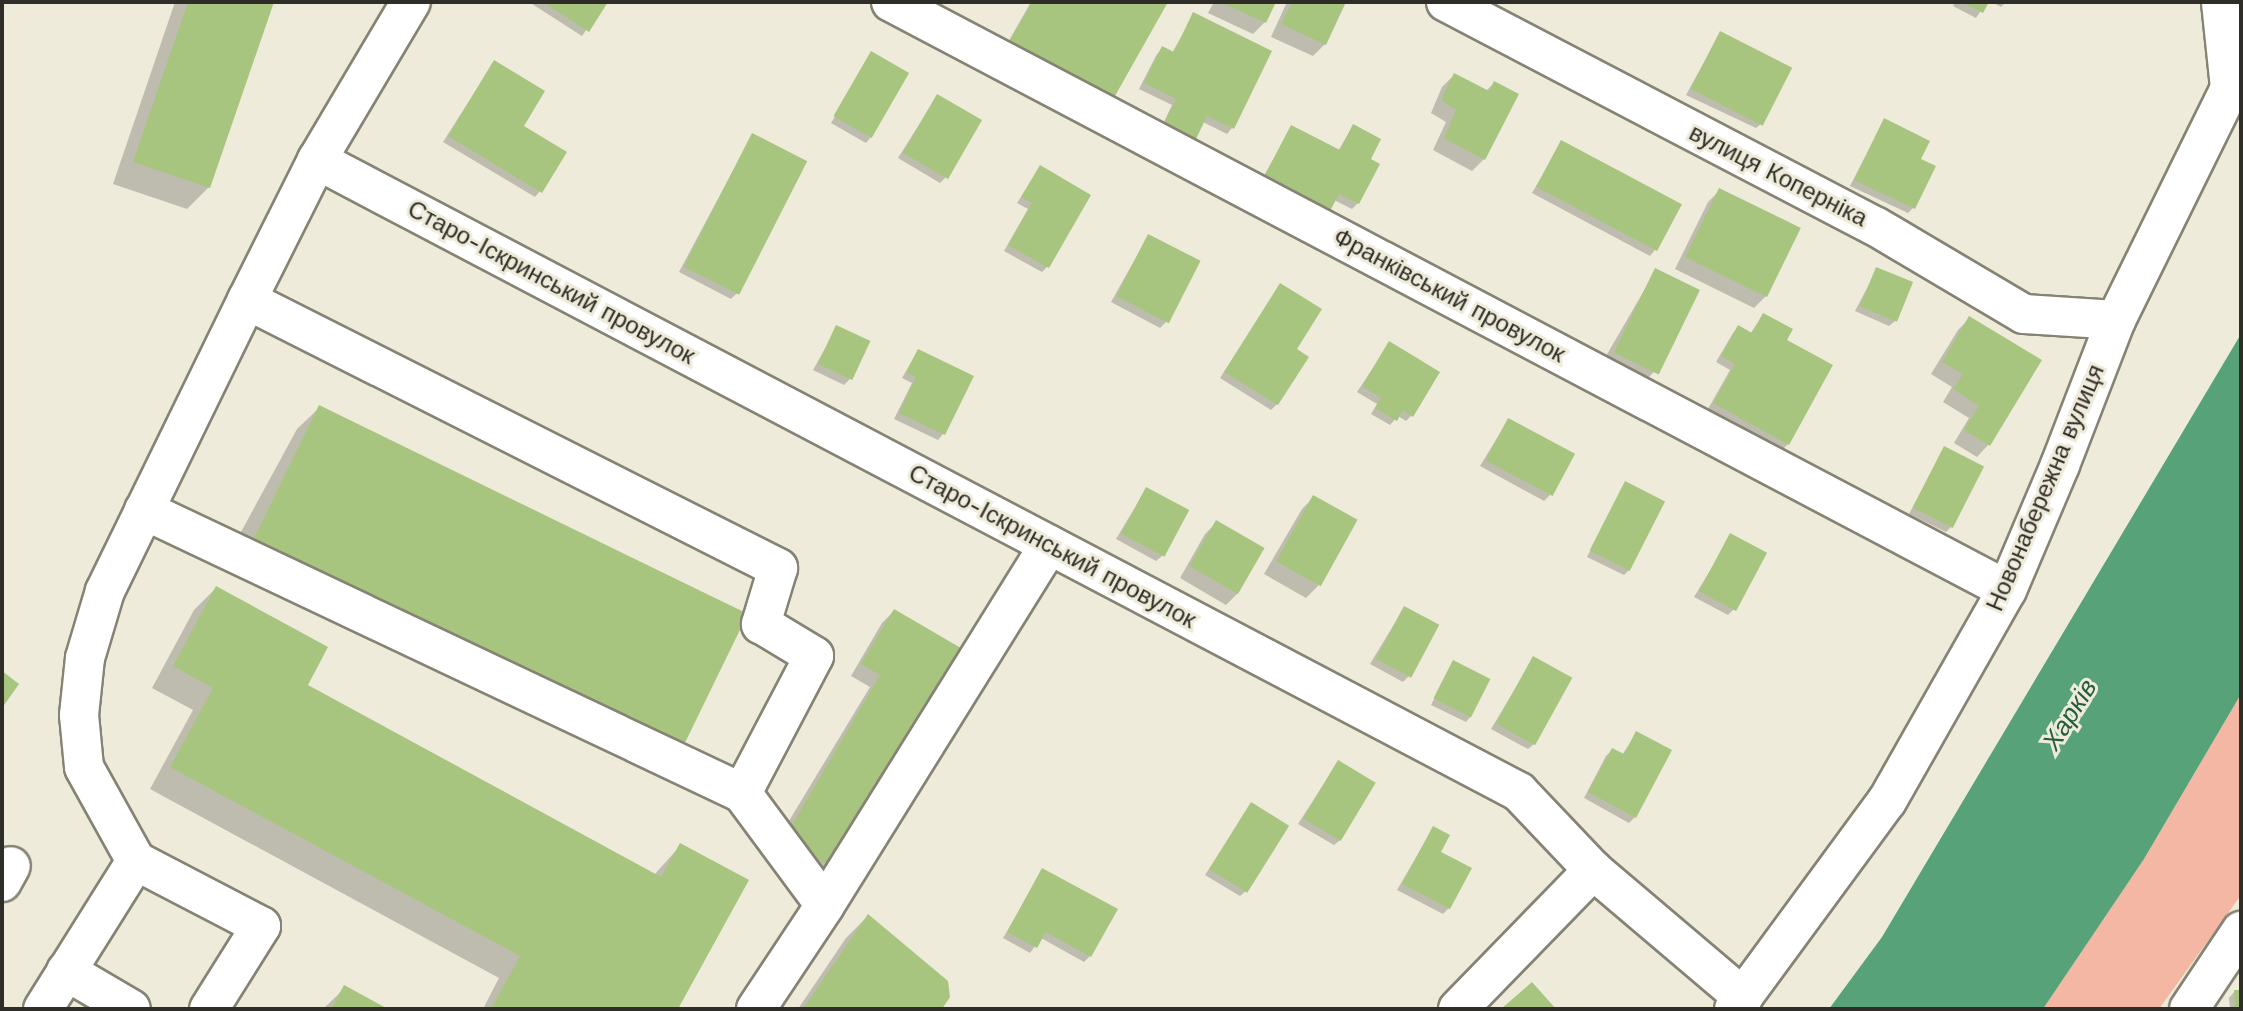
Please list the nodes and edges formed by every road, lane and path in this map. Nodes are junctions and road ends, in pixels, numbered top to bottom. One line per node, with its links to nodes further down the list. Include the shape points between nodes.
1 (411, 2): 5 (street)
2 (891, 2): 10 (street, Франківський провулок)
3 (1446, 2): 7 (street, вулиця Коперніка, via 1875,226 2024,314)
4 (2221, 2): 7 (street, Новонабережна вулиця, via 2230,88)
5 (317, 160): 6 (street); 9 (street, Старо-Іскринський провулок)
6 (247, 300): 8 (street); 11 (street, via 778,568 761,624 814,656)
7 (2116, 320): 10 (street, Новонабережна вулиця)
8 (144, 510): 11 (street); 12 (street, via 105,591 85,658 79,715 84,767)
9 (1049, 545): 13 (street, Старо-Іскринський провулок, via 1519,792); 14 (street)
10 (2007, 590): 17 (street, Новонабережна вулиця, via 1887,801)
11 (742, 793): 14 (street)
12 (136, 861): 16 (street); 20 (street, via 261,926)
13 (1593, 870): 17 (street, Старо-Іскринський провулок); 22 (street)
14 (825, 905): 21 (street)
15 (2241, 931): 23 (street)
16 (66, 971): 18 (street); 19 (street)
17 (1738, 1003)
18 (43, 1009)
19 (131, 1009)
20 (209, 1009)
21 (756, 1009)
22 (1458, 1009)
23 (2189, 1009)

